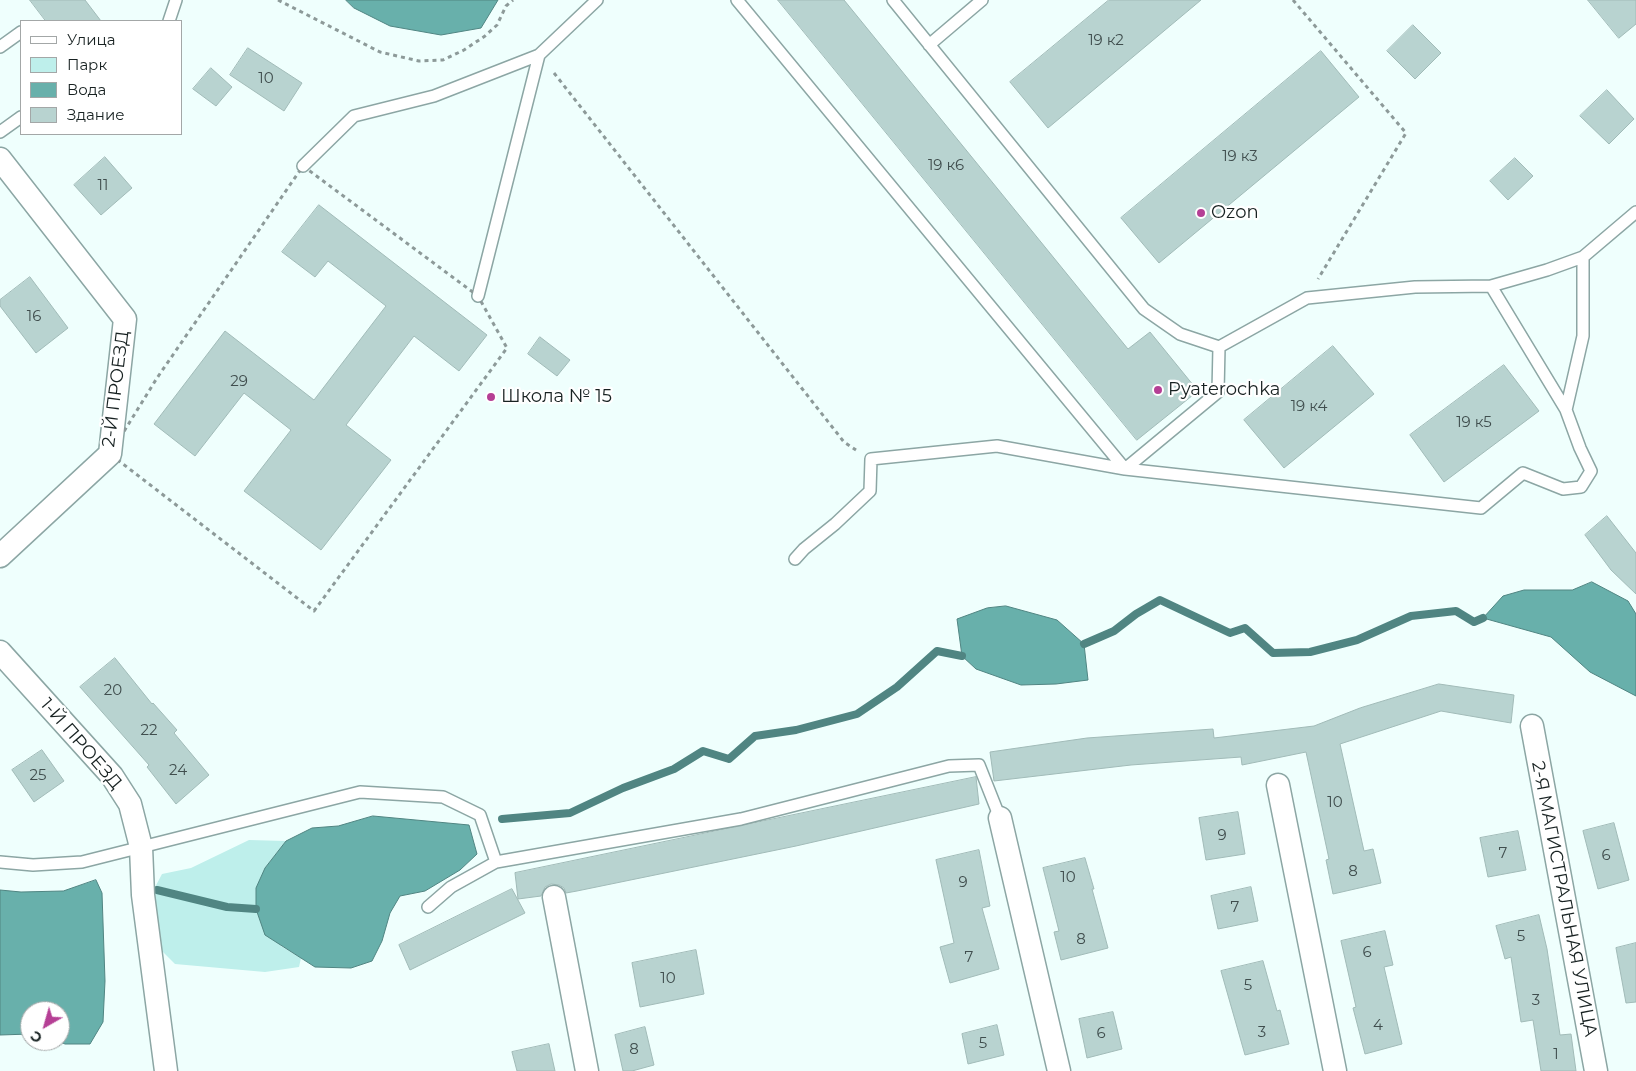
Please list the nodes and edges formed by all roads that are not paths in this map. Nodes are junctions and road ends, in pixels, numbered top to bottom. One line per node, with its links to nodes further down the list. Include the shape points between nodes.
1 (176, 0): 6 (lane)
2 (597, 0): 10 (lane)
3 (737, 0): 21 (lane)
4 (893, 0): 8 (lane)
5 (982, 0): 8 (lane)
6 (169, 20)
7 (20, 33): 9 (lane)
8 (929, 45): 19 (lane, via 1144,309 1180,334)
9 (0, 47)
10 (539, 55): 14 (lane, via 434,96 354,116); 18 (lane)
11 (20, 118): 12 (lane)
12 (0, 132)
13 (0, 159): 22 (street, 2-Й ПРОЕЗД, via 125,319 110,454)
14 (303, 166)
15 (1636, 212): 16 (lane)
16 (1583, 257): 17 (lane); 20 (lane, via 1583,336)
17 (1491, 286): 19 (lane, via 1415,287 1307,298); 20 (lane)
18 (478, 296)
19 (1218, 347): 21 (lane, via 1218,392)
20 (1566, 410): 21 (lane, via 1591,471 1581,487 1563,489 1523,473 1481,508)
21 (1124, 469): 23 (lane, via 996,446 872,459 870,490)
22 (0, 556)
23 (796, 559)
24 (0, 652): 28 (street, 1-Й ПРОЕЗД, via 112,776 130,804)
25 (1532, 726): 37 (street, 2-Я МАГИСТРАЛЬНАЯ УЛИЦА)
26 (1278, 785): 36 (street)
27 (1000, 818): 30 (lane, via 980,765 949,766 741,820); 35 (street)
28 (141, 848): 29 (lane, via 82,862 32,865); 30 (lane, via 360,792 443,798 480,815); 33 (street, 1-Й ПРОЕЗД, via 143,895)
29 (0, 862)
30 (496, 862): 32 (lane, via 452,887)
31 (554, 897): 34 (street)
32 (428, 907)
33 (166, 1071)
34 (587, 1071)
35 (1059, 1071)
36 (1335, 1071)
37 (1596, 1071)

